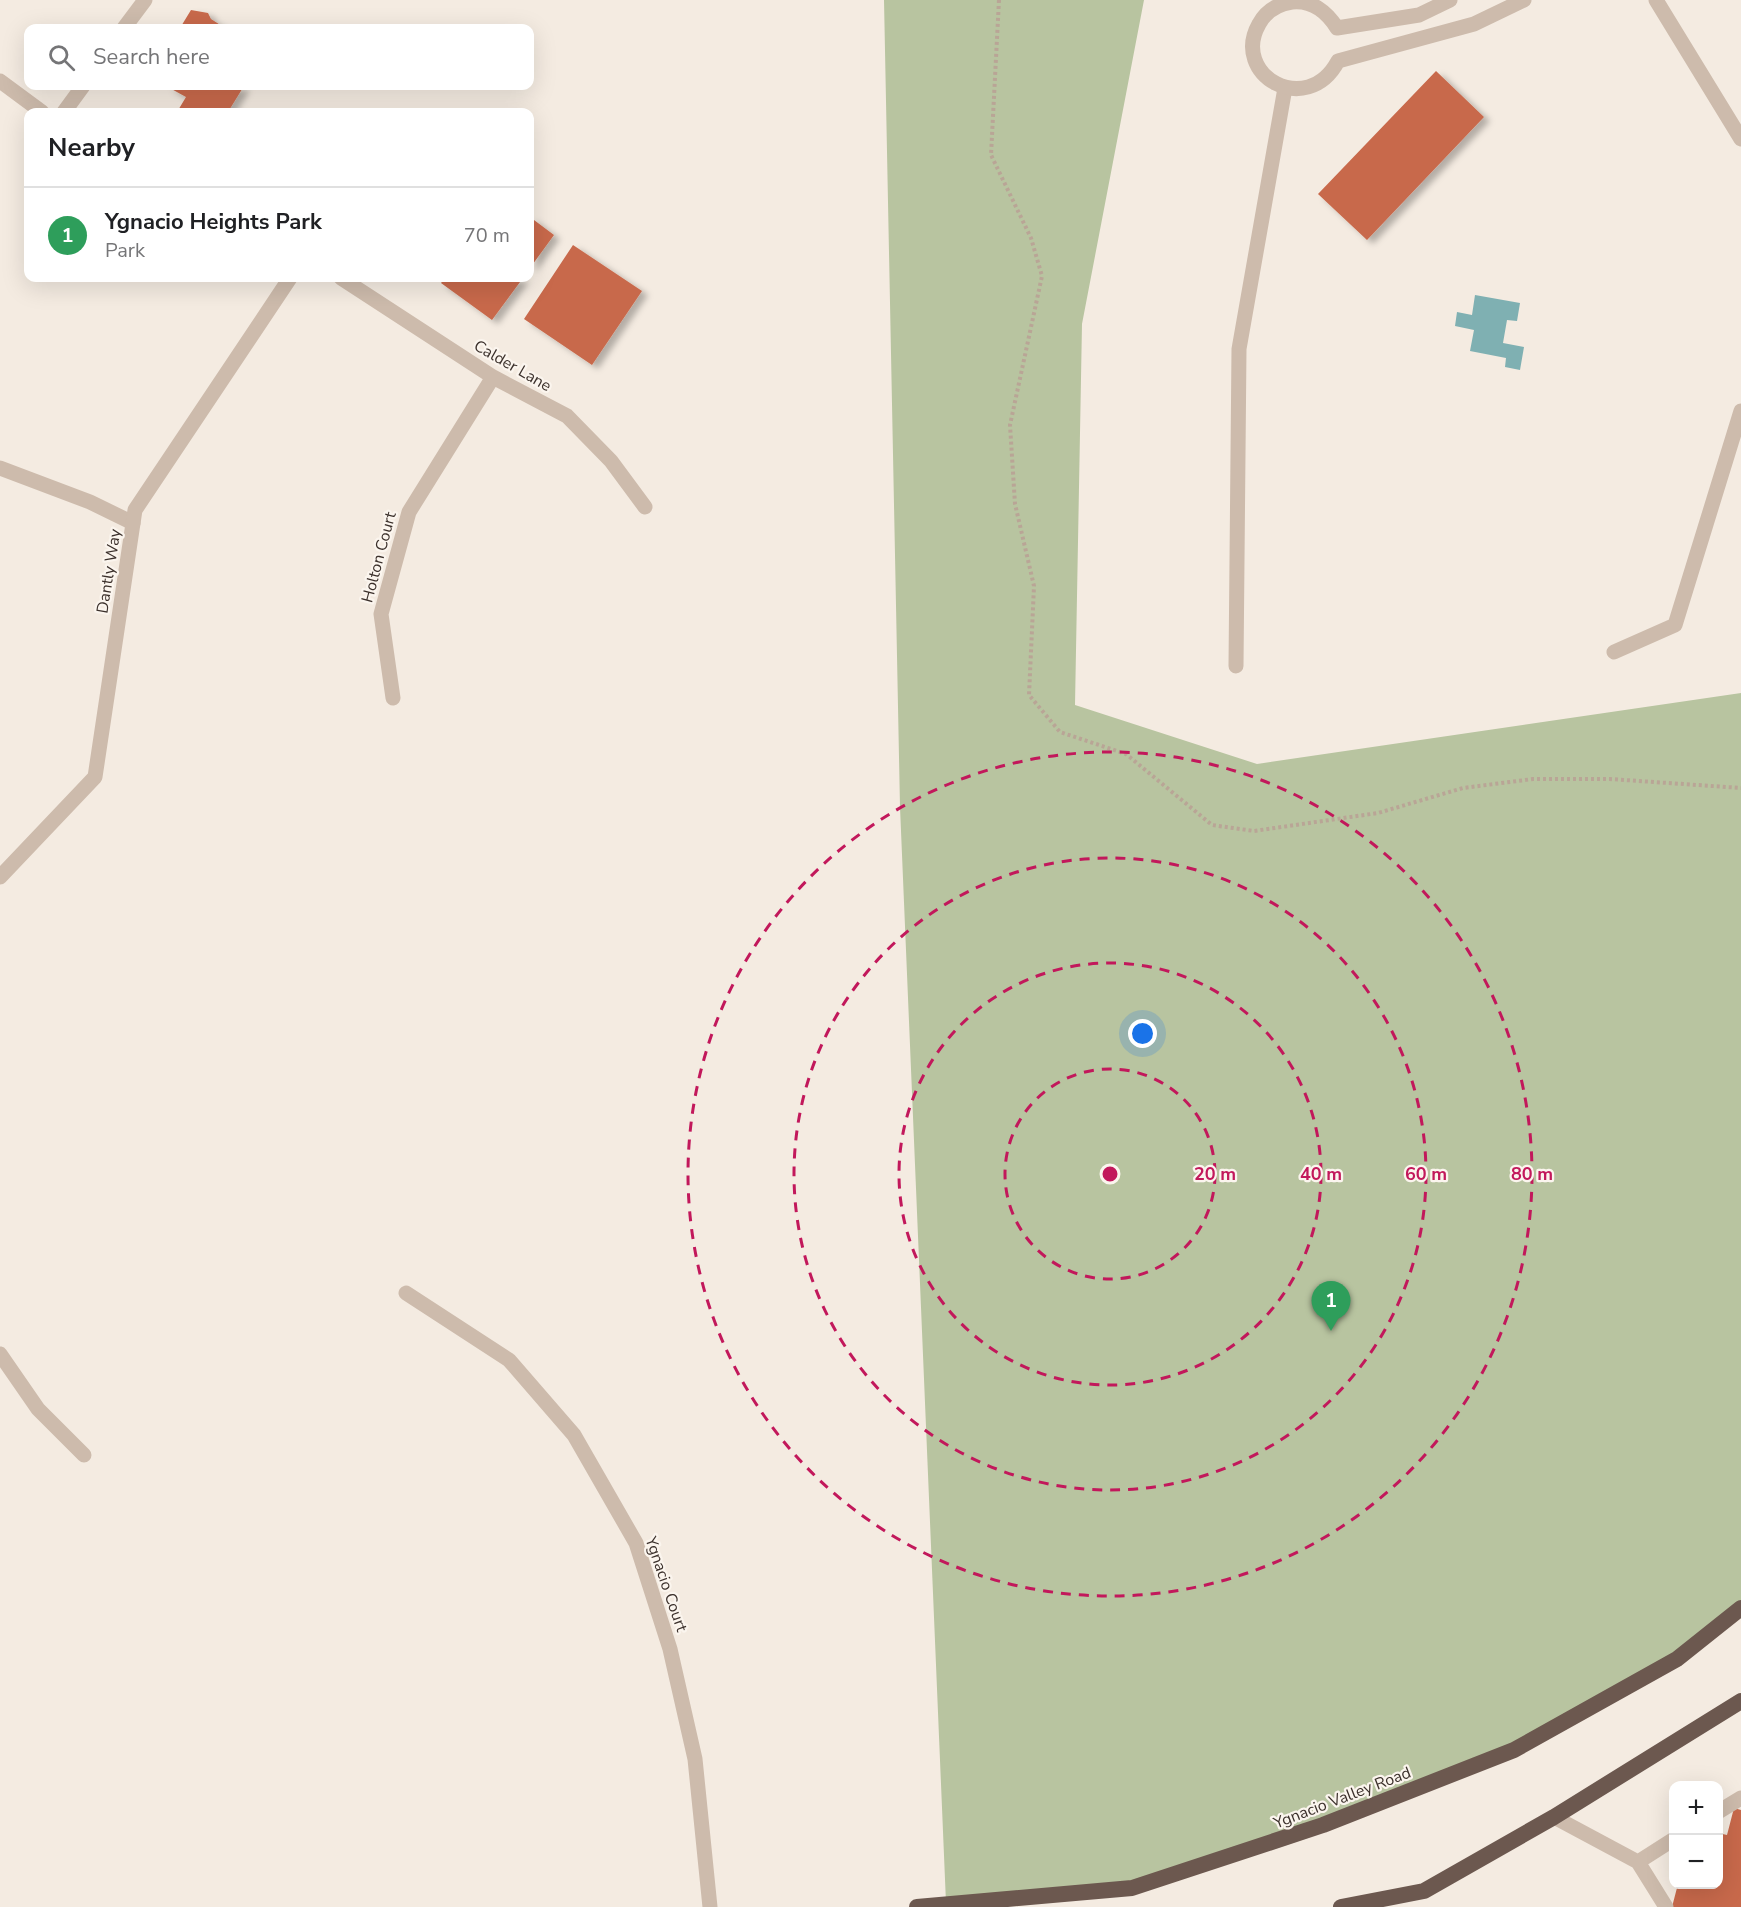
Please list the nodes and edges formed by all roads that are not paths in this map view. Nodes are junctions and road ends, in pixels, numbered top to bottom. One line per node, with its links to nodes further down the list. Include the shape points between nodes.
1 (145, 0): 5 (street)
2 (1450, 0): 7 (street, via 1419,15 1337,28 1325,12 1306,2 1274,7 1255,30 1254,56 1264,75)
3 (1524, 0): 7 (street, via 1474,24 1338,61 1326,79 1307,88)
4 (1656, 0): 11 (street)
5 (127, 24)
6 (0, 81): 9 (street)
7 (1285, 88): 20 (street, via 1239,349)
8 (80, 90): 10 (street)
9 (37, 108)
10 (67, 108)
11 (1741, 139)
12 (287, 282): 18 (street, Dantly Way, via 135,510)
13 (347, 282): 14 (street, Calder Lane)
14 (492, 377): 17 (street, Calder Lane, via 567,416 611,461); 21 (street, Holton Court, via 409,512 381,614)
15 (1741, 411): 19 (street, via 1675,625)
16 (0, 468): 18 (street)
17 (645, 507)
18 (133, 523): 22 (street, Dantly Way, via 95,777)
19 (1614, 652)
20 (1236, 666)
21 (393, 698)
22 (0, 877)
23 (406, 1293): 33 (street, Ygnacio Court, via 509,1360 574,1434 636,1543 670,1649 695,1759)
24 (0, 1354): 25 (street, via 38,1409)
25 (84, 1455)
26 (1741, 1608): 34 (highway, Ygnacio Valley Road, via 1677,1659 1514,1750 1323,1825 1132,1888)
27 (1741, 1701): 30 (highway)
28 (1741, 1798): 29 (street)
29 (1723, 1809)
30 (1554, 1817): 32 (street); 35 (highway, via 1424,1891)
31 (1669, 1842): 32 (street)
32 (1638, 1862): 36 (street)
33 (710, 1907)
34 (917, 1907)
35 (1341, 1907)
36 (1666, 1907)

